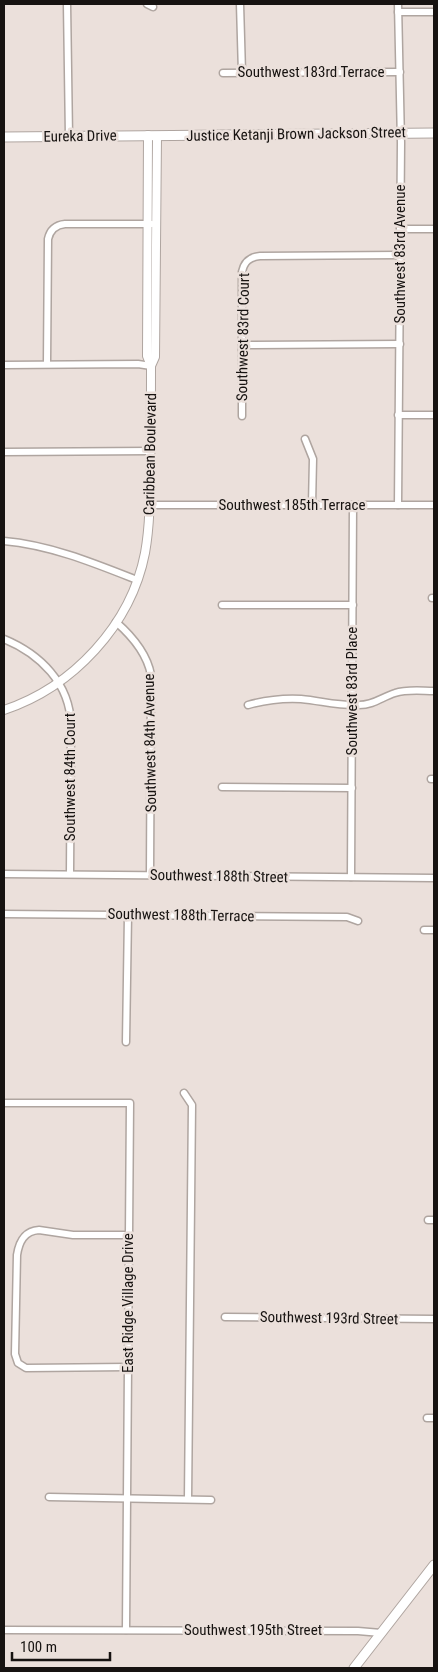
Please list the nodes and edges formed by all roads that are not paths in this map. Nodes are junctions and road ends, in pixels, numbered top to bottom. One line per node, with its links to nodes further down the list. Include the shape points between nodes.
1 (67, 4): 13 (street)
2 (240, 4): 8 (street)
3 (398, 4): 4 (street, Southwest 83rd Avenue)
4 (398, 12): 5 (street); 6 (street, Southwest 83rd Avenue)
5 (434, 12)
6 (400, 72): 8 (street, Southwest 183rd Terrace); 9 (street, Southwest 83rd Avenue)
7 (223, 73): 8 (street, Southwest 183rd Terrace)
8 (242, 73)
9 (400, 133): 10 (main road, Justice Ketanji Brown Jackson Street); 11 (main road, Justice Ketanji Brown Jackson Street); 15 (street, Southwest 83rd Avenue)
10 (434, 133)
11 (153, 136): 13 (main road, Eureka Drive); 14 (street, Caribbean Boulevard)
12 (4, 137): 13 (main road, Eureka Drive)
13 (69, 137)
14 (152, 224): 20 (street, via 65,224 52,230 48,239); 22 (street, Caribbean Boulevard, via 156,357)
15 (400, 229): 16 (street); 17 (street, Southwest 83rd Avenue)
16 (434, 229)
17 (400, 255): 18 (street, Southwest 83rd Avenue); 19 (street, Southwest 83rd Court, via 260,256 247,260 242,272)
18 (400, 344): 19 (street); 23 (street, Southwest 83rd Avenue)
19 (242, 345): 25 (street, Southwest 83rd Court)
20 (47, 364): 21 (street); 22 (street)
21 (4, 365)
22 (151, 366): 27 (street, Caribbean Boulevard)
23 (398, 415): 24 (street); 32 (street, Southwest 83rd Avenue)
24 (434, 415)
25 (242, 416)
26 (305, 439): 30 (street, via 313,459)
27 (150, 451): 28 (street); 29 (street, Caribbean Boulevard)
28 (4, 452)
29 (150, 505): 30 (street, Southwest 185th Terrace); 35 (street, Caribbean Boulevard, via 146,543)
30 (312, 505): 31 (street, Southwest 185th Terrace)
31 (353, 505): 32 (street, Southwest 185th Terrace); 36 (street, Southwest 83rd Place)
32 (398, 505): 33 (street, Southwest 185th Terrace)
33 (434, 505)
34 (4, 541): 35 (street, via 54,550)
35 (137, 580): 38 (street, Caribbean Boulevard)
36 (353, 605): 37 (street); 43 (street, Southwest 83rd Place)
37 (222, 606)
38 (116, 622): 40 (street, Caribbean Boulevard, via 90,655); 49 (street, Southwest 84th Avenue, via 139,646 150,675)
39 (4, 639): 40 (street, Southwest 84th Court, via 38,660)
40 (58, 682): 44 (street, Caribbean Boulevard); 48 (street, Southwest 84th Court, via 71,712)
41 (434, 691): 43 (street, via 401,691 374,703)
42 (248, 705): 43 (street, via 285,698)
43 (352, 706): 46 (street, Southwest 83rd Place)
44 (4, 710)
45 (222, 787): 46 (street)
46 (352, 788): 50 (street, Southwest 83rd Place)
47 (4, 874): 48 (street, Southwest 188th Street)
48 (70, 874): 49 (street, Southwest 188th Street)
49 (150, 875): 50 (street, Southwest 188th Street)
50 (351, 877): 51 (street, Southwest 188th Street)
51 (434, 878)
52 (4, 914): 53 (street, Southwest 188th Terrace)
53 (128, 915): 54 (street, Southwest 188th Terrace, via 347,917); 57 (street)
54 (358, 921)
55 (424, 930): 56 (street)
56 (434, 930)
57 (126, 1042)
58 (184, 1093): 66 (street, via 192,1106)
59 (4, 1102): 60 (street, East Ridge Village Drive, via 130,1103)
60 (129, 1235): 63 (street, East Ridge Village Drive); 63 (street, via 73,1234 50,1230 31,1232 22,1240 17,1255 15,1350 18,1362 26,1368)
61 (225, 1317): 62 (street, Southwest 193rd Street)
62 (434, 1319)
63 (128, 1367): 65 (street, East Ridge Village Drive)
64 (49, 1497): 65 (street)
65 (127, 1498): 66 (street); 70 (street, East Ridge Village Drive)
66 (188, 1499): 67 (street)
67 (211, 1500)
68 (433, 1569): 71 (main road)
69 (4, 1630): 70 (street, Southwest 195th Street)
70 (126, 1630): 71 (street, Southwest 195th Street, via 358,1631)
71 (381, 1634): 72 (main road)
72 (354, 1668)

